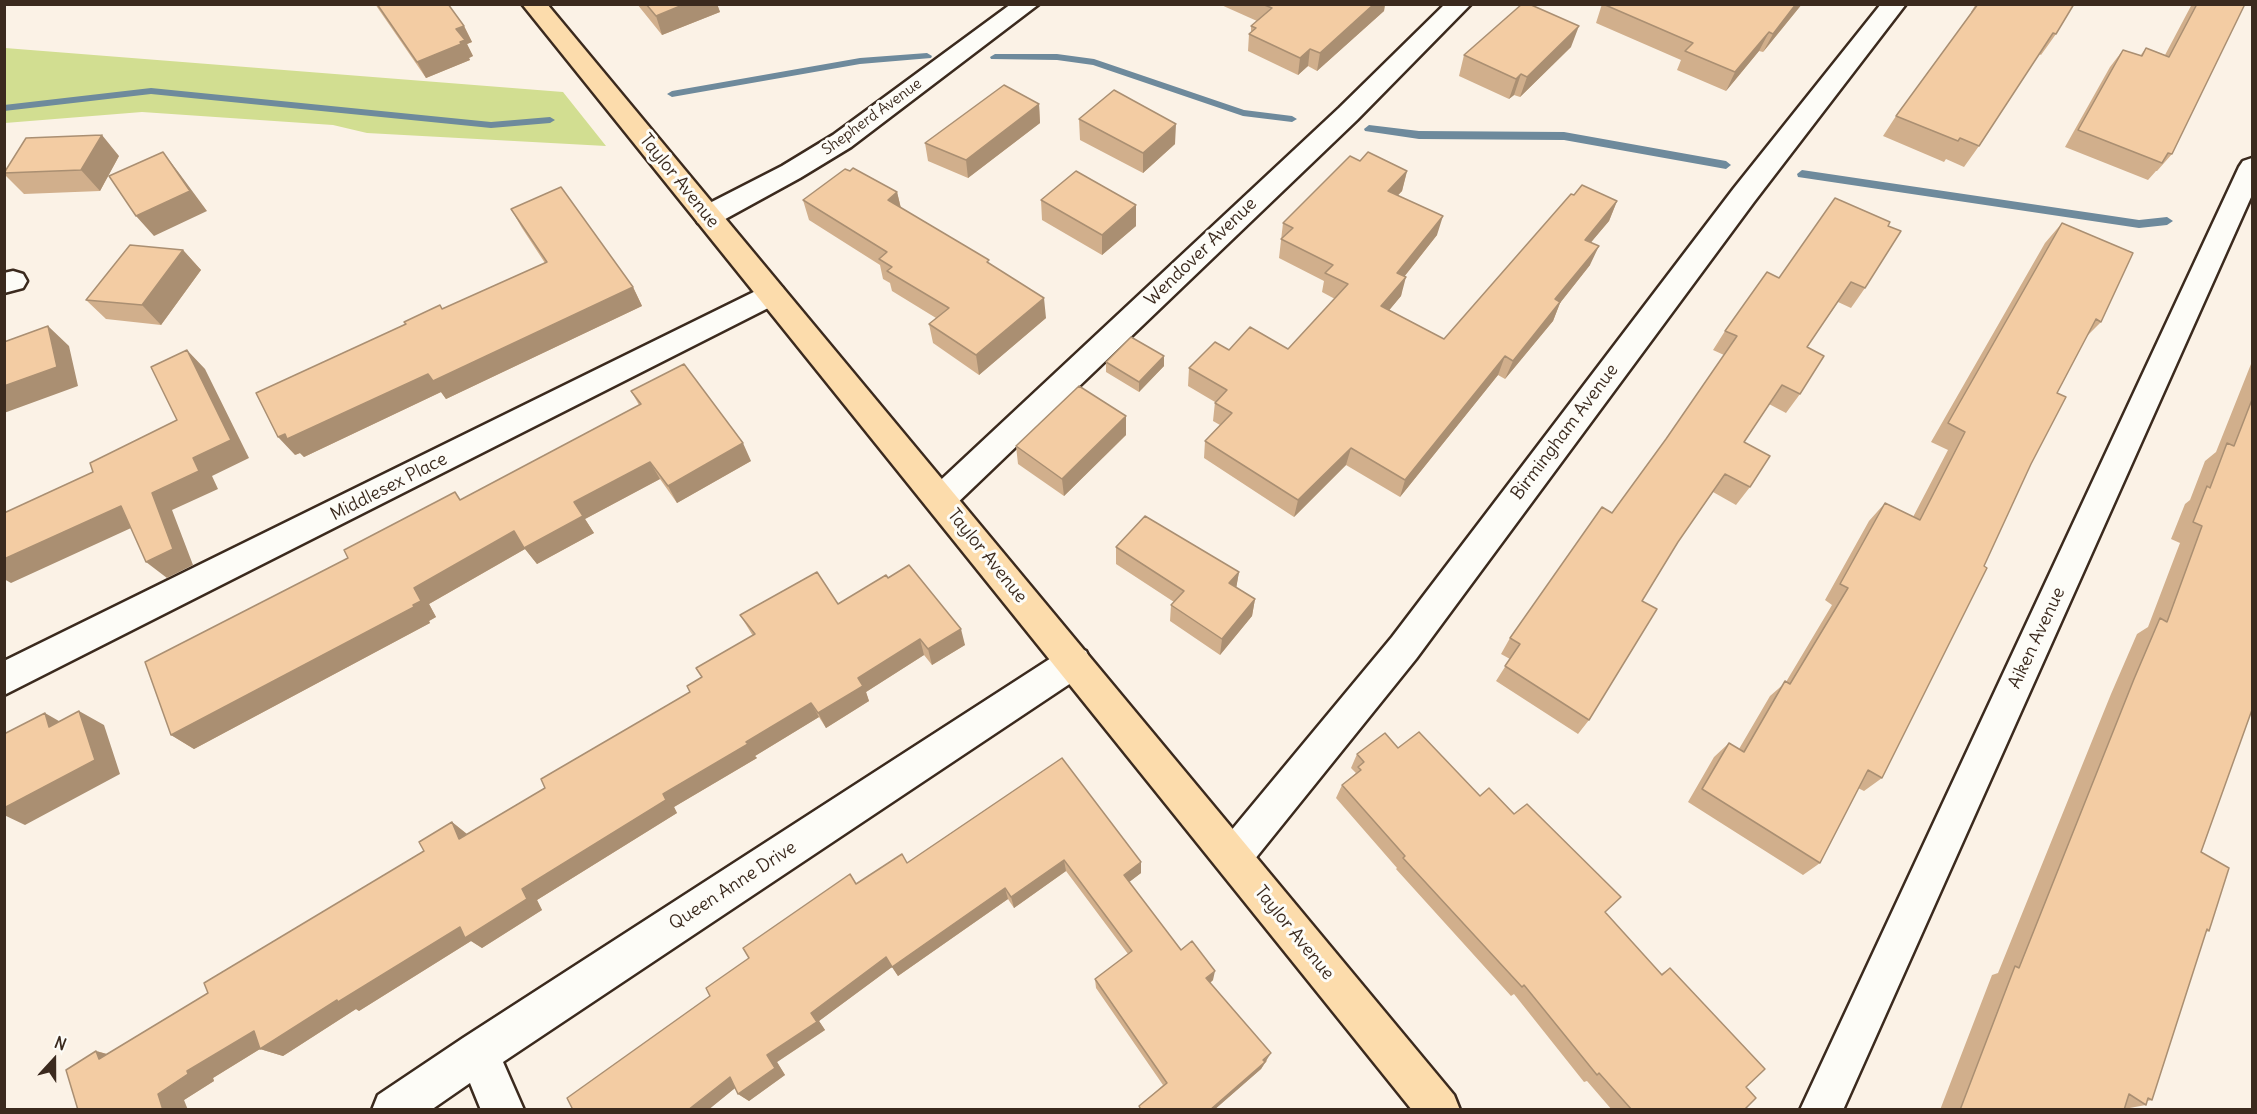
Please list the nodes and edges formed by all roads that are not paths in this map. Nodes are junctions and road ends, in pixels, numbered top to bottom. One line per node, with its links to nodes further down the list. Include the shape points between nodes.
1 (534, 4): 6 (main road, Taylor Avenue)
2 (1027, 4): 6 (street, Shepherd Avenue, via 842,141)
3 (1459, 4): 8 (street, Wendover Avenue, via 1356,107)
4 (1894, 4): 11 (street, Birmingham Avenue, via 1744,195 1404,648)
5 (2253, 167): 16 (street, Aiken Avenue)
6 (708, 216): 7 (main road, Taylor Avenue)
7 (772, 294): 8 (main road, Taylor Avenue); 10 (street, Middlesex Place)
8 (941, 500): 9 (main road, Taylor Avenue)
9 (1074, 663): 11 (main road, Taylor Avenue); 12 (street, Queen Anne Drive)
10 (4, 679)
11 (1233, 857): 15 (main road, Taylor Avenue)
12 (478, 1053): 13 (street, Queen Anne Drive); 14 (street)
13 (393, 1110)
14 (503, 1110)
15 (1439, 1110)
16 (1821, 1110)

